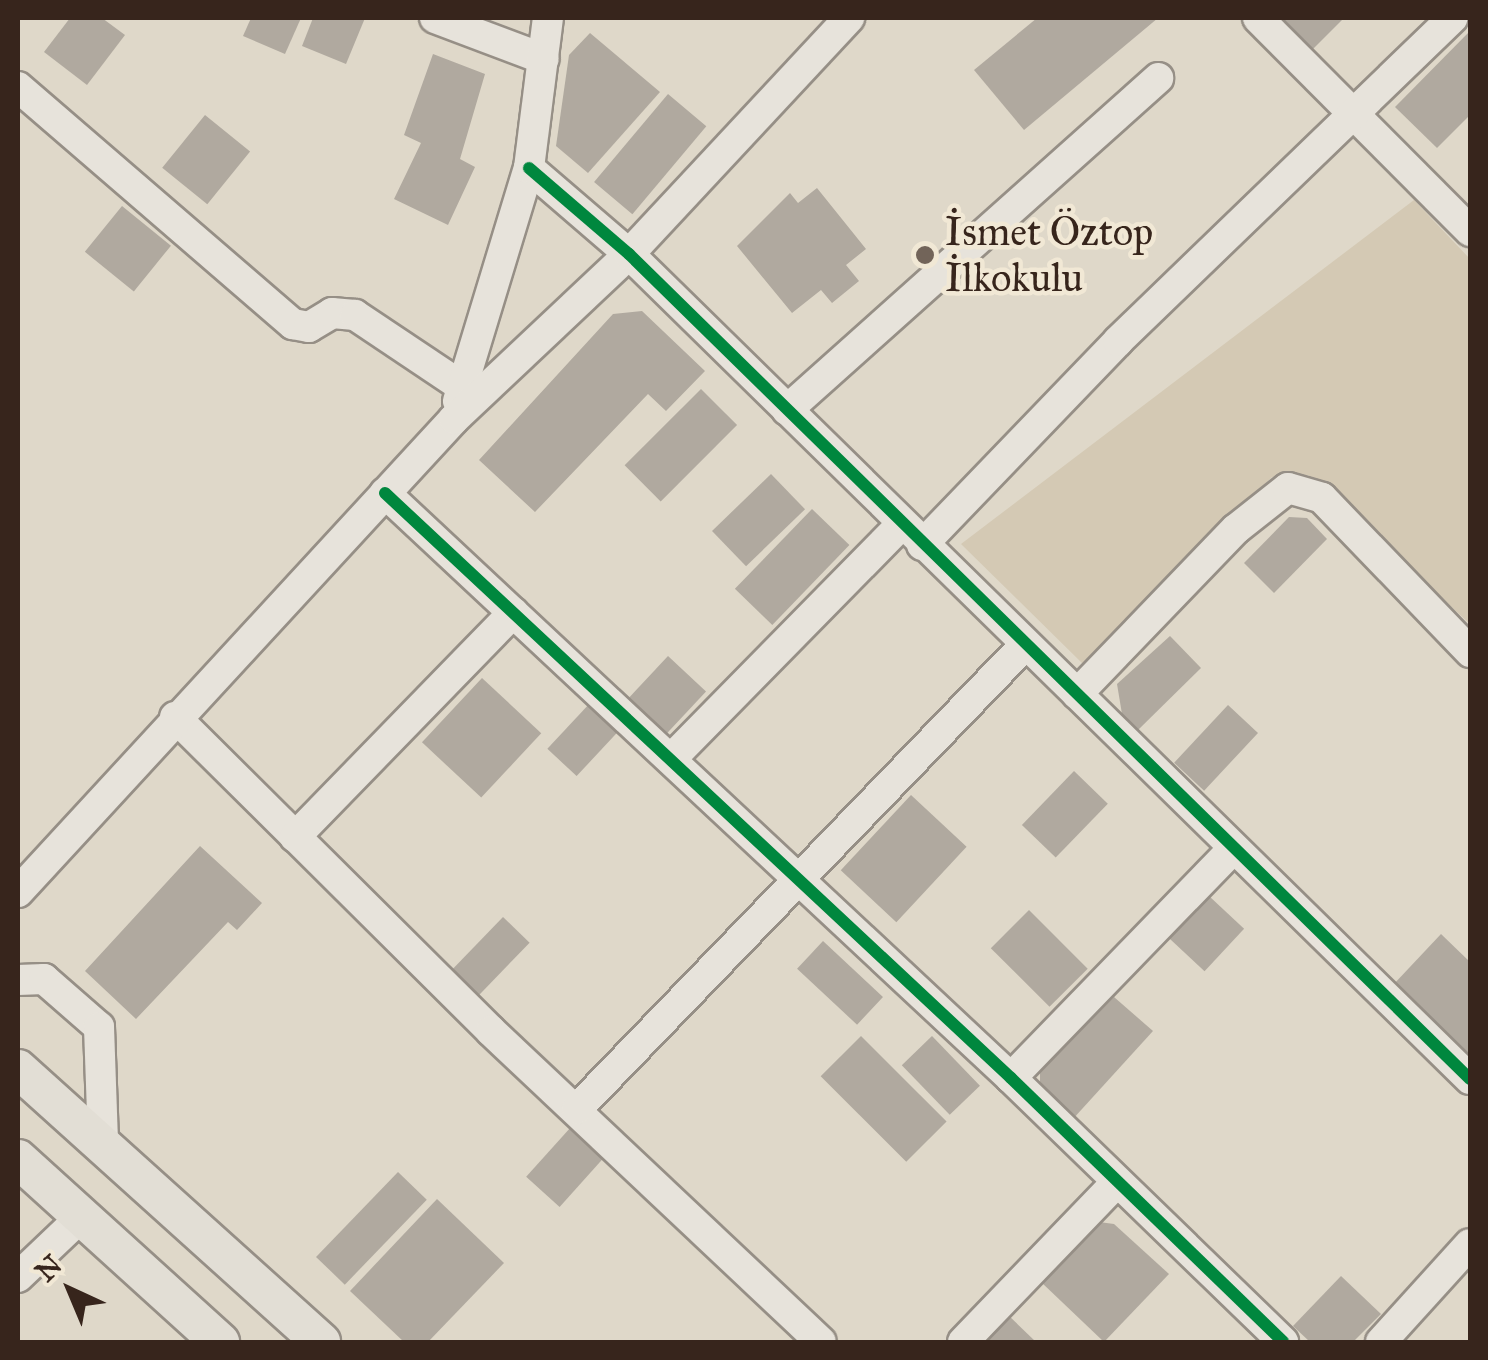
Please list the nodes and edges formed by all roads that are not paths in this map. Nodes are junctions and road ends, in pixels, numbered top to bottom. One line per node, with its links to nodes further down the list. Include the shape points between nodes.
1 (436, 18): 6 (street)
2 (548, 18): 6 (street)
3 (849, 18): 12 (street)
4 (1258, 18): 9 (street)
5 (1452, 18): 9 (street)
6 (544, 59): 10 (street)
7 (1158, 78): 14 (street)
8 (18, 87): 13 (street, via 293,324 310,327 332,314 355,315)
9 (1357, 114): 11 (street); 17 (street)
10 (529, 168): 12 (street); 13 (street)
11 (1470, 231)
12 (629, 254): 14 (street); 15 (street)
13 (461, 386): 15 (street)
14 (787, 410): 17 (street)
15 (454, 419): 16 (street)
16 (384, 493): 18 (street); 22 (street)
17 (911, 535): 19 (street); 23 (street)
18 (513, 612): 23 (street); 24 (street)
19 (1024, 646): 21 (street); 26 (street)
20 (1470, 652): 21 (street, via 1322,498 1288,488 1236,529)
21 (1077, 694): 25 (street)
22 (174, 717): 24 (street); 27 (street)
23 (670, 759): 26 (street)
24 (295, 837): 32 (street)
25 (1234, 848): 30 (street); 31 (street)
26 (800, 879): 30 (street); 32 (street)
27 (18, 892)
28 (18, 980): 33 (street, via 44,979 98,1027)
29 (18, 1069): 33 (main road)
30 (1011, 1078): 35 (street)
31 (1470, 1079)
32 (577, 1109): 41 (street)
33 (102, 1144): 40 (main road)
34 (18, 1159): 36 (main road)
35 (1116, 1183): 42 (street); 43 (street)
36 (81, 1217): 38 (street); 39 (main road)
37 (1470, 1244): 44 (street)
38 (18, 1277)
39 (220, 1342)
40 (321, 1342)
41 (822, 1342)
42 (963, 1342)
43 (1283, 1342)
44 (1381, 1342)

